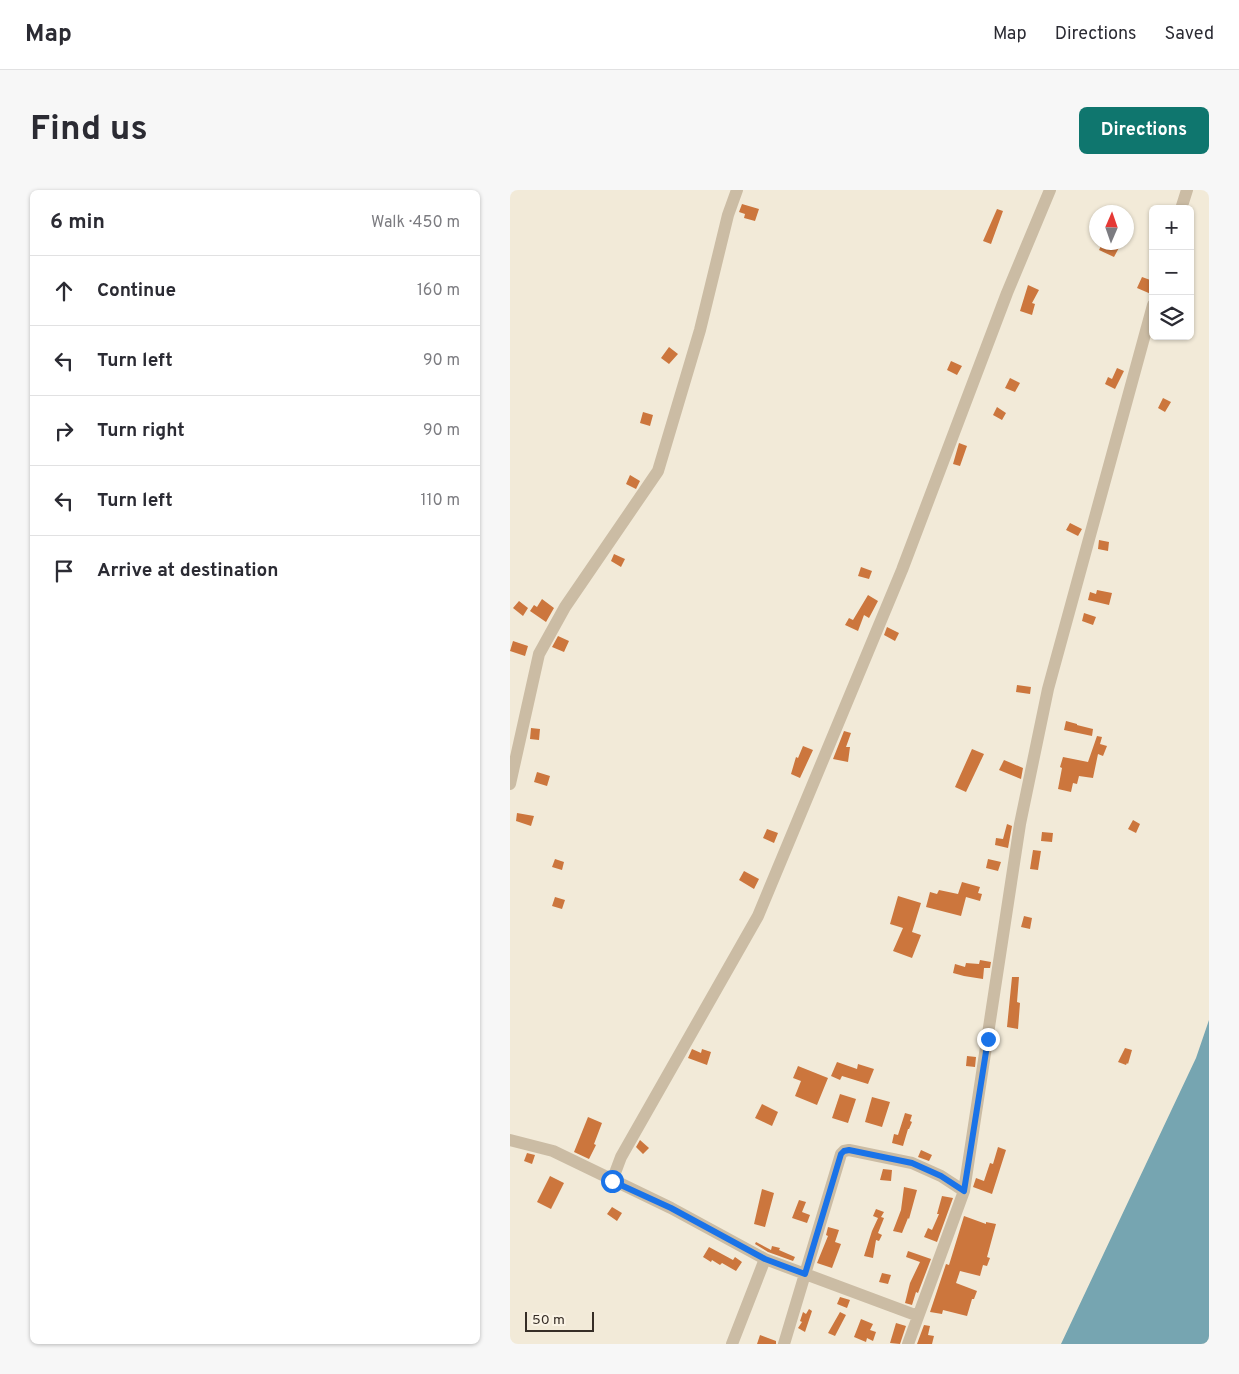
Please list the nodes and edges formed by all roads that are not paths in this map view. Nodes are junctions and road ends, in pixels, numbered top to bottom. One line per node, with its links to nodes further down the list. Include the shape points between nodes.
1 (737, 190): 6 (street, via 658,471 564,607 538,654)
2 (1050, 190): 8 (street, via 1007,293 902,570 758,916 621,1157)
3 (1187, 190): 4 (street)
4 (1182, 205)
5 (1149, 320): 9 (street, via 1048,689 1020,824)
6 (510, 784)
7 (510, 1140): 8 (street, via 553,1151)
8 (612, 1181): 10 (street, via 671,1208)
9 (964, 1191): 11 (street, via 912,1163 844,1151); 12 (street)
10 (765, 1259): 11 (street); 13 (street)
11 (805, 1274): 12 (street); 14 (street)
12 (918, 1316): 15 (street)
13 (732, 1344)
14 (784, 1344)
15 (908, 1344)

